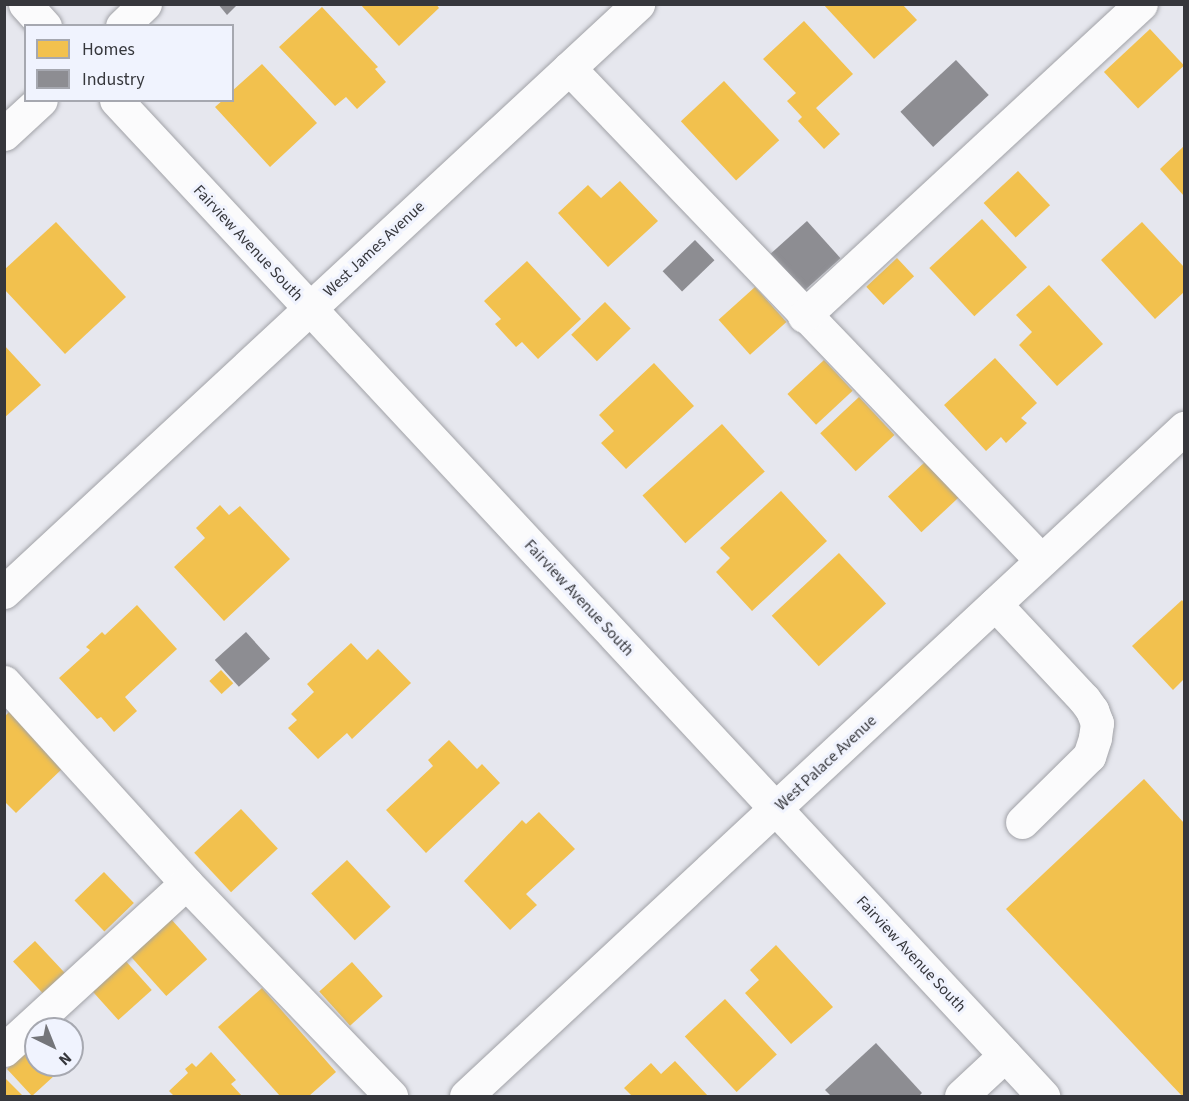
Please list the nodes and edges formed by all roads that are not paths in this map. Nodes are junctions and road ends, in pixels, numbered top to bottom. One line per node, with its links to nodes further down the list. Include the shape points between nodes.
1 (25, 4): 5 (street)
2 (145, 4): 6 (street)
3 (638, 4): 7 (street, West James Avenue)
4 (1141, 4): 12 (street)
5 (43, 24)
6 (124, 24)
7 (569, 68): 11 (street, West James Avenue); 12 (street)
8 (39, 102): 10 (street)
9 (118, 102): 11 (street, Fairview Avenue South)
10 (4, 134)
11 (310, 309): 15 (street, West James Avenue); 18 (street, Fairview Avenue South)
12 (804, 316): 14 (street)
13 (1185, 428): 14 (street, West Palace Avenue)
14 (1041, 560): 16 (street, West Palace Avenue)
15 (4, 592)
16 (995, 604): 18 (street, West Palace Avenue); 19 (street, via 1084,699 1097,723 1089,756)
17 (4, 682): 20 (street)
18 (776, 809): 22 (street, Fairview Avenue South); 24 (street, West Palace Avenue)
19 (1022, 822)
20 (186, 883): 21 (street); 23 (street)
21 (4, 1050)
22 (1005, 1056): 25 (street); 26 (street, Fairview Avenue South)
23 (390, 1096)
24 (466, 1096)
25 (961, 1096)
26 (1043, 1096)

